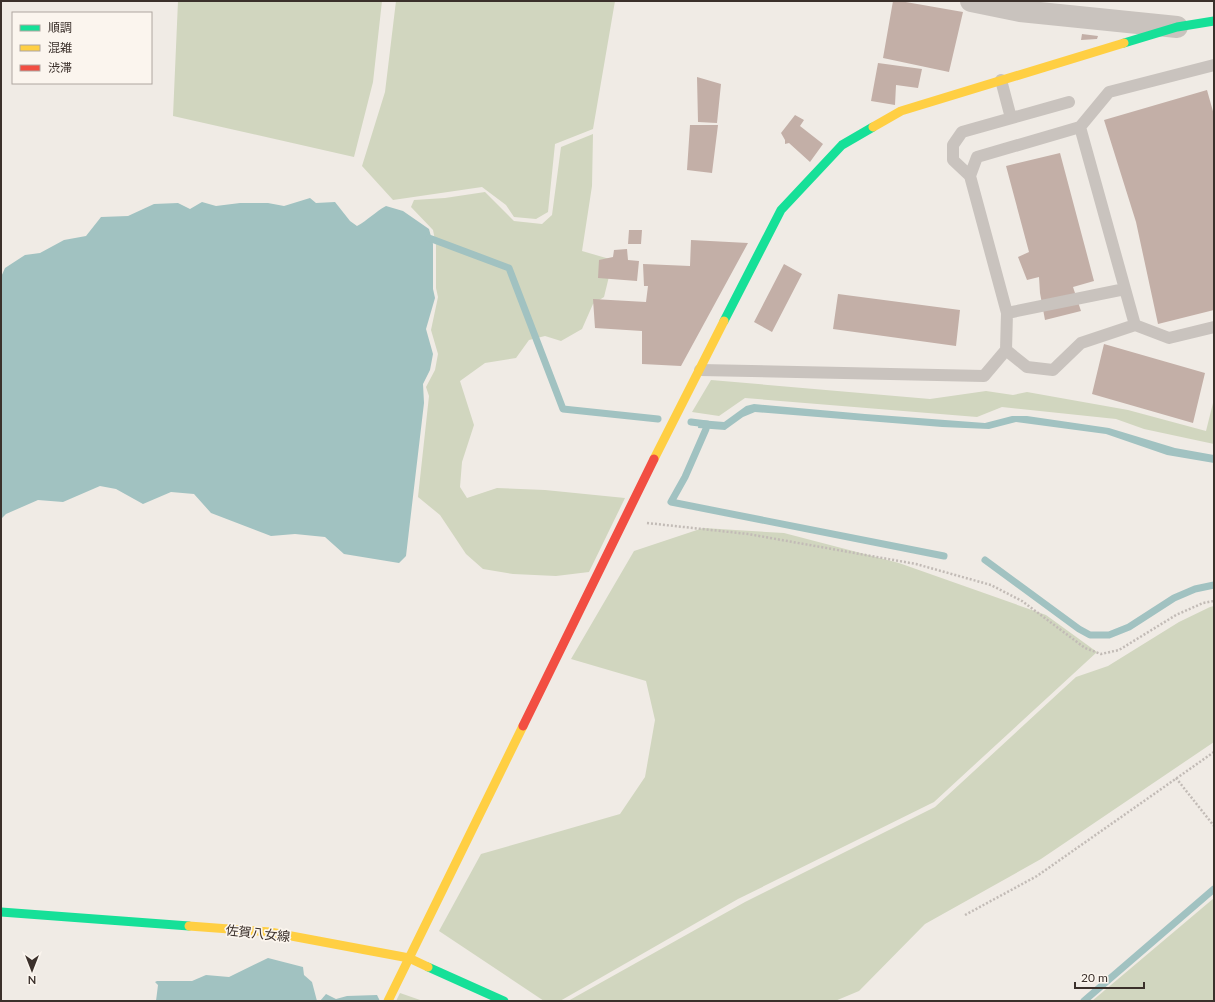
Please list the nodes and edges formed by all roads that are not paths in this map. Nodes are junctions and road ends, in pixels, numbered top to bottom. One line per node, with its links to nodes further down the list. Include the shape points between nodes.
1 (971, 1): 3 (street, via 1020,11)
2 (1214, 21): 3 (street)
3 (1177, 27): 5 (street)
4 (1214, 65): 8 (lane, via 1109,92)
5 (1001, 80): 7 (lane); 15 (street, via 901,111 842,145 781,210)
6 (1070, 102): 7 (lane)
7 (1011, 118): 9 (lane, via 962,132 953,145 953,160)
8 (1080, 127): 9 (lane, via 977,156); 10 (lane)
9 (970, 176): 11 (lane)
10 (1125, 289): 11 (lane); 12 (lane)
11 (1007, 313): 14 (lane)
12 (1135, 325): 13 (lane, via 1169,338); 14 (lane, via 1081,343 1053,370 1027,367)
13 (1214, 328)
14 (1006, 350): 15 (lane, via 984,376)
15 (700, 370): 17 (street, via 623,520)
16 (1, 912): 17 (street, 佐賀八女線, via 270,932)
17 (409, 958): 18 (street); 19 (street, 佐賀八女線)
18 (388, 1001)
19 (504, 1001)

